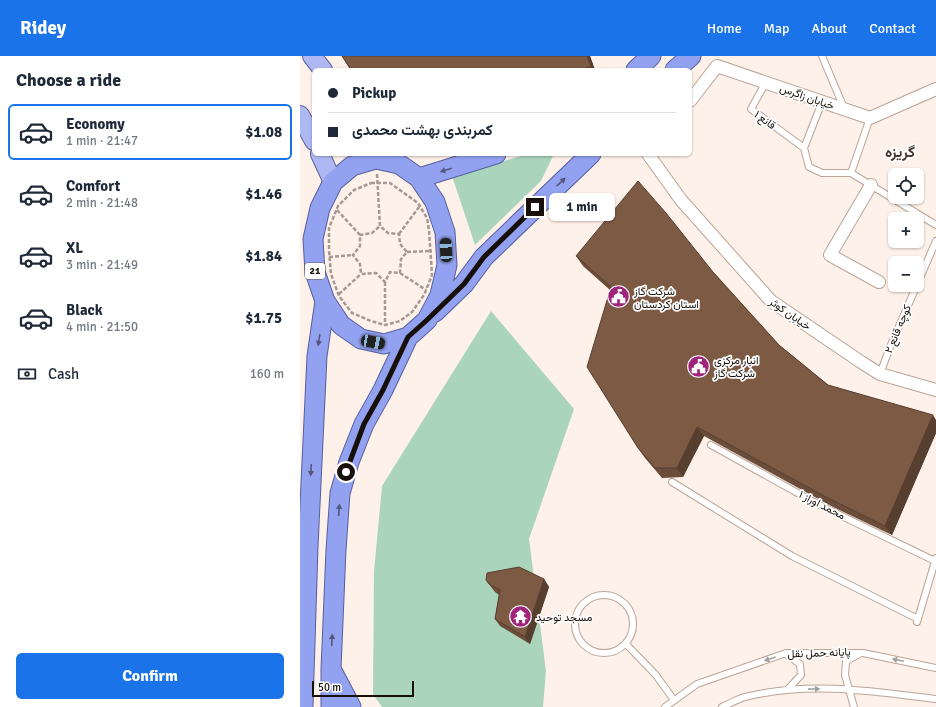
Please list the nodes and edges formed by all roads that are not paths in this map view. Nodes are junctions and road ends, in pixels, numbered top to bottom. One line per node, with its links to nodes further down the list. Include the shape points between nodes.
1 (312, 56): 5 (main road)
2 (651, 56): 6 (highway)
3 (691, 56): 7 (highway)
4 (822, 56): 12 (lane)
5 (322, 68)
6 (638, 68)
7 (677, 68)
8 (766, 82): 10 (street, خیابان زاگرس, via 717,66); 11 (street, خیابان زاگرس); 16 (lane, قانع ۱, via 751,109)
9 (936, 89): 14 (street)
10 (692, 98)
11 (822, 102): 12 (street, خیابان زاگرس); 16 (lane)
12 (844, 110): 14 (street, خیابان زاگرس)
13 (300, 115): 15 (main road)
14 (870, 118): 22 (lane)
15 (312, 137)
16 (804, 148): 22 (lane, via 809,167 822,173)
17 (321, 156): 25 (main road)
18 (398, 156): 23 (main road)
19 (479, 156): 23 (highway, one-way to 23)
20 (589, 156): 30 (highway, 21, one-way to 20, via 464,284 484,257)
21 (650, 156): 32 (street, خیابان کوثر, via 681,200 771,301)
22 (851, 173): 24 (lane)
23 (417, 176): 25 (highway, 21, via 399,164 376,159 352,166); 30 (highway, 21, via 426,201 435,202 445,232 438,251 447,265 433,293)
24 (871, 185): 26 (lane); 28 (street, via 830,255)
25 (332, 197): 29 (highway, 21, via 320,208 313,238 322,258 315,272)
26 (936, 225)
27 (936, 241): 32 (lane, کوچه قانع ۲)
28 (879, 282)
29 (331, 301): 31 (highway, 21, via 341,325 361,339 384,344); 47 (highway, 21, one-way to 47, via 317,356)
30 (427, 320): 31 (highway, 21)
31 (408, 337): 42 (highway, 21, one-way to 31, via 340,493 364,424)
32 (880, 374): 33 (street, خیابان کوثر)
33 (936, 390)
34 (711, 445): 36 (lane, محمد اوراز ۱, via 821,506)
35 (672, 482): 37 (lane, via 792,556 917,621)
36 (936, 559): 37 (lane)
37 (934, 571)
38 (626, 644): 38 (lane, via 633,630 633,616 618,598 607,595 594,596 580,606 575,615 574,626 577,638 583,646 594,652 606,654); 46 (lane, via 655,674)
39 (786, 653): 40 (lane, پایانه حمل نقل); 44 (lane, via 800,664 801,675); 46 (lane, پایانه حمل نقل, one-way to 46, via 697,684)
40 (863, 653): 41 (lane, پایانه حمل نقل, one-way to 40); 43 (lane, via 846,661 845,674)
41 (936, 668)
42 (331, 669): 48 (highway, 21); 49 (highway)
43 (849, 688): 44 (lane, one-way to 43); 45 (lane); 52 (lane)
44 (788, 689): 51 (lane, via 743,698)
45 (936, 699)
46 (674, 700): 50 (lane, پایانه حمل نقل)
47 (303, 707)
48 (331, 707)
49 (352, 707)
50 (666, 707)
51 (722, 707)
52 (854, 707)

